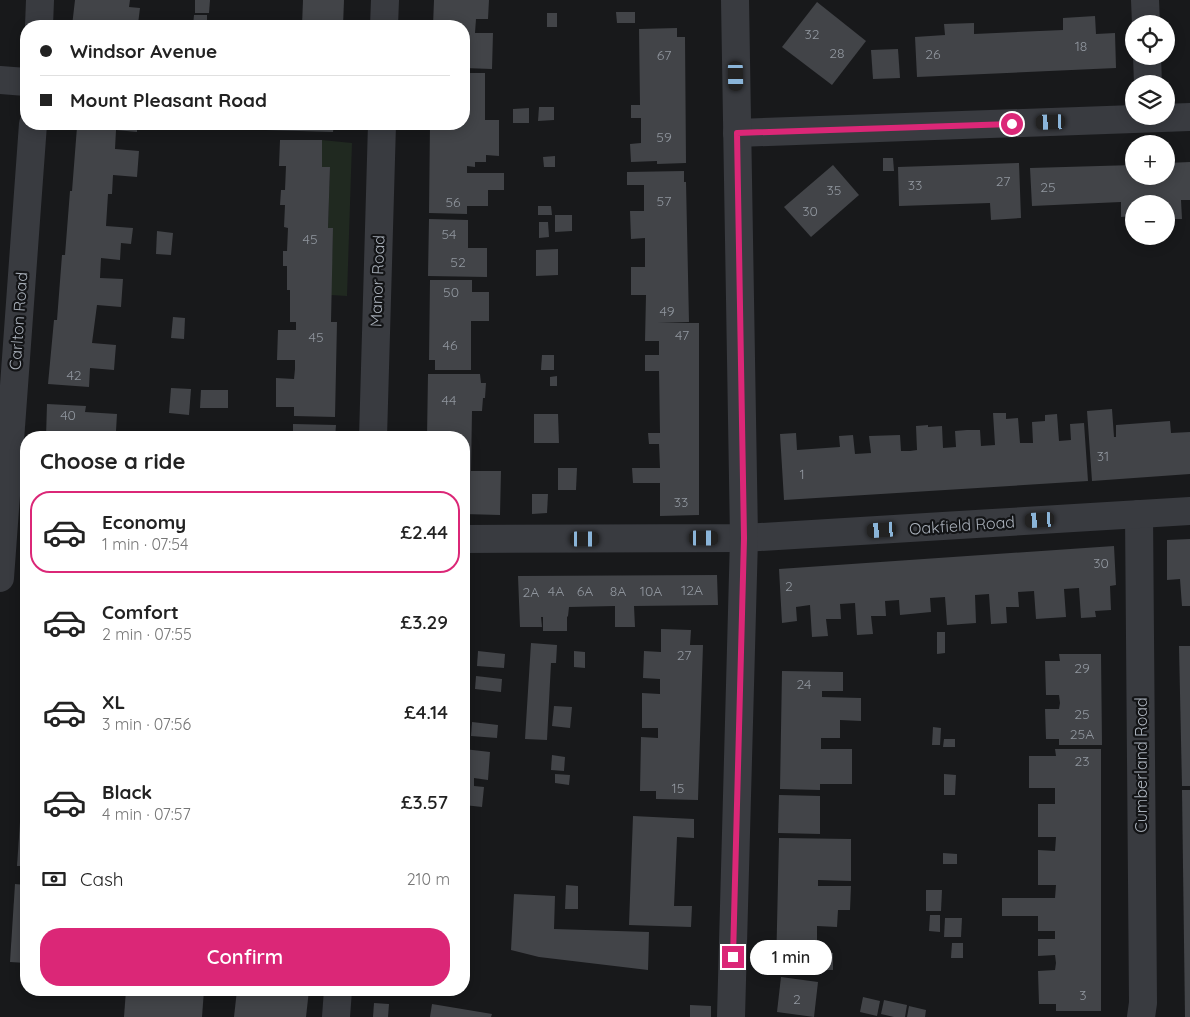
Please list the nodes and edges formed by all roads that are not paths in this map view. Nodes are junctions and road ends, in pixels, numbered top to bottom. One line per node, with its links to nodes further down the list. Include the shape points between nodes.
1 (40, 0): 6 (street)
2 (385, 0): 7 (street)
3 (735, 0): 15 (street)
4 (1145, 0): 5 (street)
5 (1146, 15)
6 (39, 20)
7 (384, 20)
8 (0, 80): 9 (street)
9 (20, 82)
10 (1175, 117): 11 (street)
11 (1190, 117)
12 (1125, 119): 15 (street)
13 (32, 130): 21 (street, Carlton Road)
14 (382, 130): 16 (street, Manor Road)
15 (737, 133): 20 (street)
16 (373, 431)
17 (1190, 511): 18 (street, Oakfield Road)
18 (1139, 514): 20 (street, Oakfield Road); 25 (street, Cumberland Road)
19 (470, 538): 20 (street, Oakfield Road)
20 (744, 538): 24 (street)
21 (0, 578)
22 (338, 996): 23 (street)
23 (336, 1017)
24 (731, 1017)
25 (1141, 1017)

